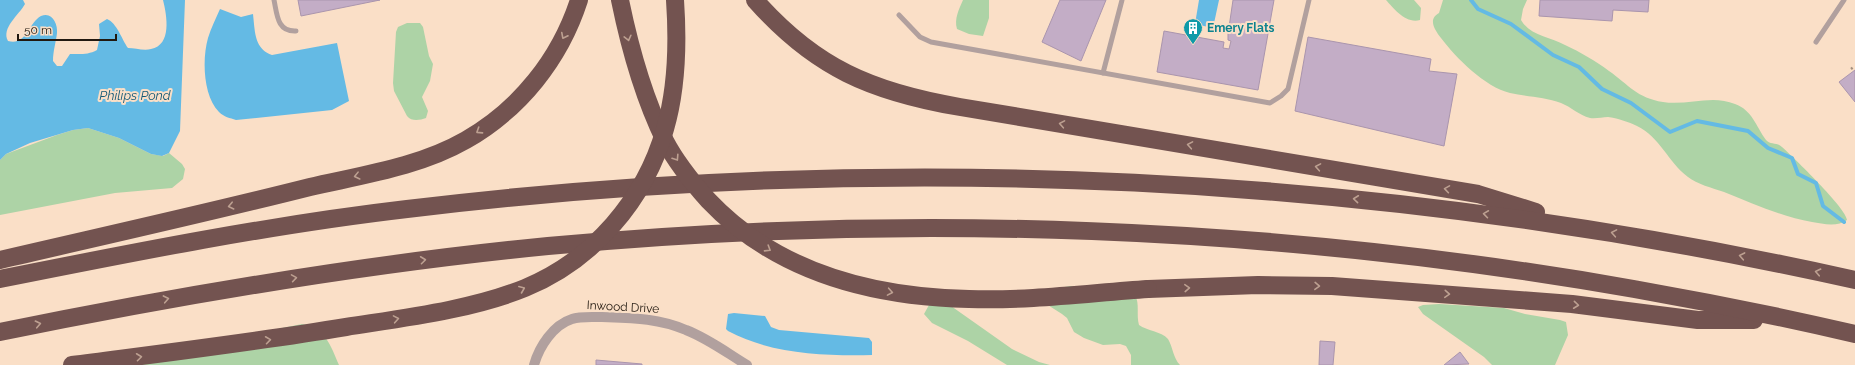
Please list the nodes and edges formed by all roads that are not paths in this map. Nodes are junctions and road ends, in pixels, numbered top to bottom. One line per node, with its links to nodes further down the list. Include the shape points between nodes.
1 (274, 0): 10 (lane, via 280,24 287,30)
2 (579, 0): 14 (highway, one-way to 14, via 558,49 524,94 504,114 479,132 436,154 406,164 291,192)
3 (620, 0): 17 (highway, one-way to 17, bridge, via 637,72 654,115 674,155 689,177 721,213 776,254 816,273 843,282 918,296 987,299 1148,289 1258,285 1332,286 1564,304 1698,320)
4 (675, 0): 20 (highway, one-way to 4, bridge, via 272,339 439,311 513,293 561,270 609,230 640,189 652,165 666,128 674,86)
5 (755, 0): 13 (highway, one-way to 5, via 1478,194 934,103 895,93 858,79 816,56 789,34)
6 (1122, 0): 12 (lane)
7 (1309, 0): 12 (lane, via 1288,89 1270,103)
8 (1844, 0): 11 (lane)
9 (899, 15): 12 (lane, via 924,40)
10 (296, 31)
11 (1816, 42)
12 (1103, 73)
13 (1592, 229): 15 (highway, one-way to 15, via 1402,203 1164,183 956,176 783,179 632,187 402,209 212,238); 16 (highway, one-way to 13, via 1732,254)
14 (0, 260)
15 (0, 279)
16 (1855, 280)
17 (1796, 321): 18 (highway, one-way to 17, via 213,290 454,256 689,236 783,231 917,229 1130,234 1348,250 1583,280); 19 (highway)
18 (0, 332)
19 (1855, 334)
20 (72, 365)
21 (534, 365): 22 (street, Inwood Drive, via 541,348 556,328 572,318 592,317 645,318 670,324 719,346)
22 (747, 365)

